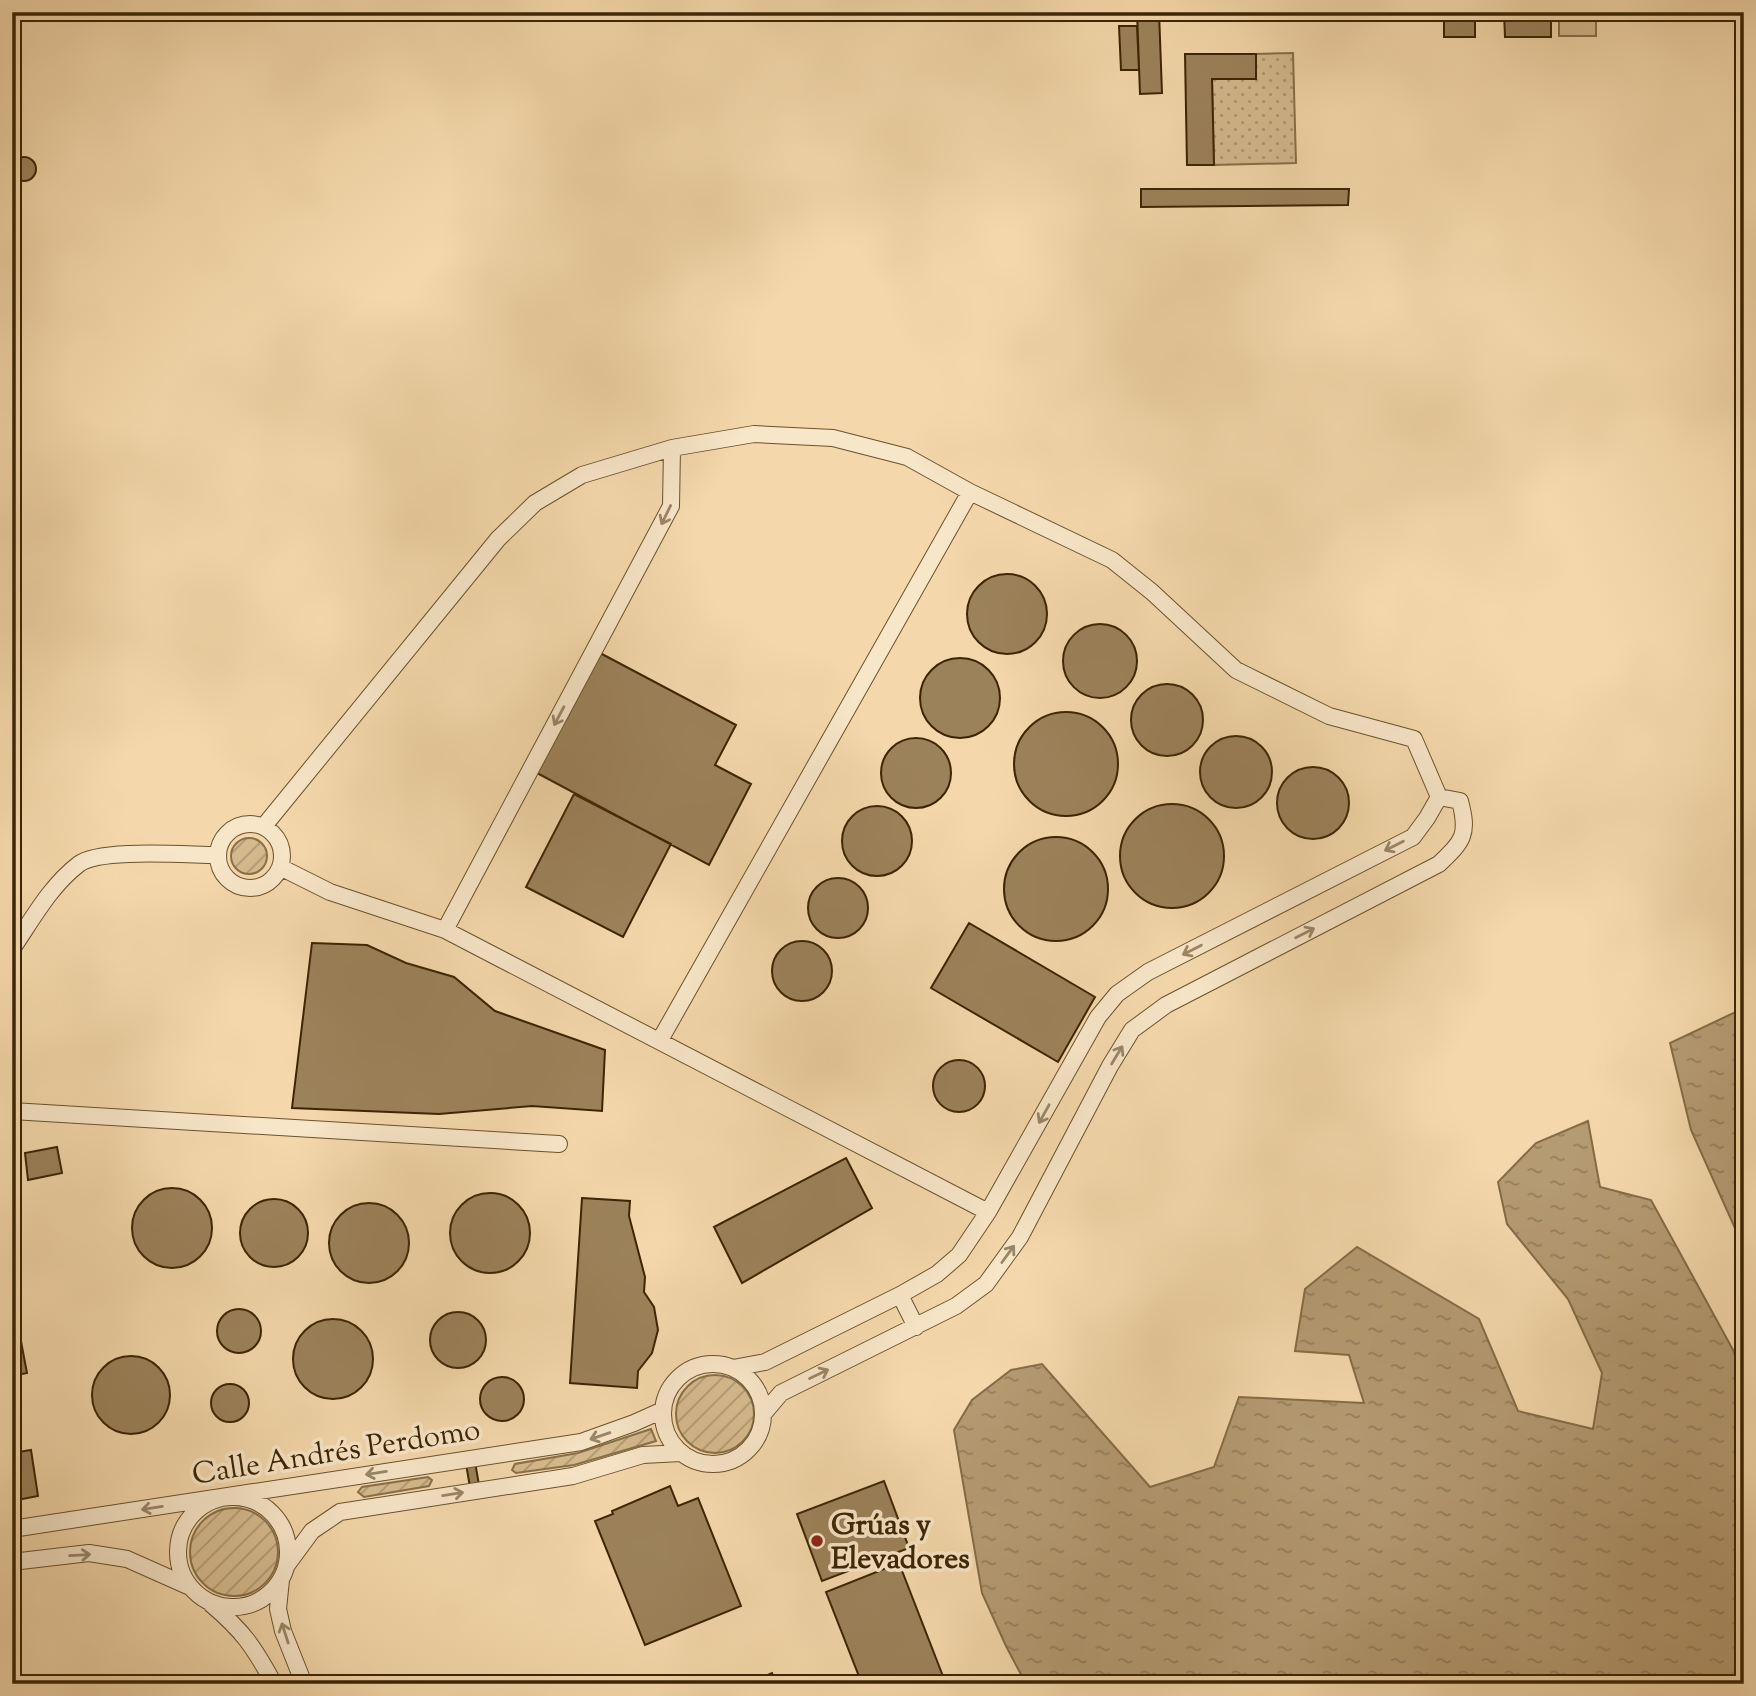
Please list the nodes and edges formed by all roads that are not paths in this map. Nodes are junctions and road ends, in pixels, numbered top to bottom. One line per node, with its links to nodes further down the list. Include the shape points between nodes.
1 (672, 448): 2 (street, via 754,434 832,438 908,457); 4 (street, via 582,475 535,503 498,539); 7 (street, one-way to 7, via 671,506)
2 (970, 492): 3 (street, via 1112,560 1236,670 1329,716 1414,739); 9 (street)
3 (1439, 797): 12 (street, one-way to 12, via 1413,836 1148,972 1117,994 1098,1017); 14 (street, one-way to 3, via 986,1284 1020,1237 1132,1030 1166,1005 1439,864 1458,846 1466,824 1460,801)
4 (264, 826): 5 (street, via 253,823 233,828); 6 (street, via 278,839)
5 (217, 855): 6 (street, via 230,882 249,888 268,883); 8 (street, via 106,855 81,862 56,886)
6 (280, 867): 7 (street, via 330,892)
7 (445, 930): 9 (street)
8 (12, 949)
9 (660, 1040): 12 (street)
10 (12, 1111): 11 (street)
11 (559, 1144)
12 (988, 1212): 13 (street, via 959,1255)
13 (900, 1295): 14 (street); 15 (street, via 765,1362)
14 (916, 1327): 17 (street, one-way to 14, via 781,1393)
15 (733, 1368): 16 (street, via 704,1364 689,1370 676,1380); 17 (street, via 755,1385)
16 (663, 1410): 18 (street, via 664,1426); 19 (street, Calle Andrés Perdomo, one-way to 19, via 581,1442)
17 (764, 1413): 18 (street, via 755,1443 733,1461 706,1464)
18 (681, 1453): 22 (street, Calle Andrés Perdomo, one-way to 18, via 312,1531 340,1512 573,1476 643,1455)
19 (219, 1498): 20 (street, Calle Andrés Perdomo, one-way to 20); 22 (street, via 256,1502 272,1513 288,1546); 23 (street, via 189,1518 181,1534 181,1571)
20 (12, 1529)
21 (12, 1562): 23 (street, one-way to 23, via 89,1553 127,1559)
22 (284, 1573): 24 (street, via 271,1593 257,1602 242,1607); 26 (street, one-way to 22, via 278,1609)
23 (190, 1587): 24 (street)
24 (209, 1603): 25 (street, via 237,1626)
25 (274, 1684)
26 (304, 1684)

